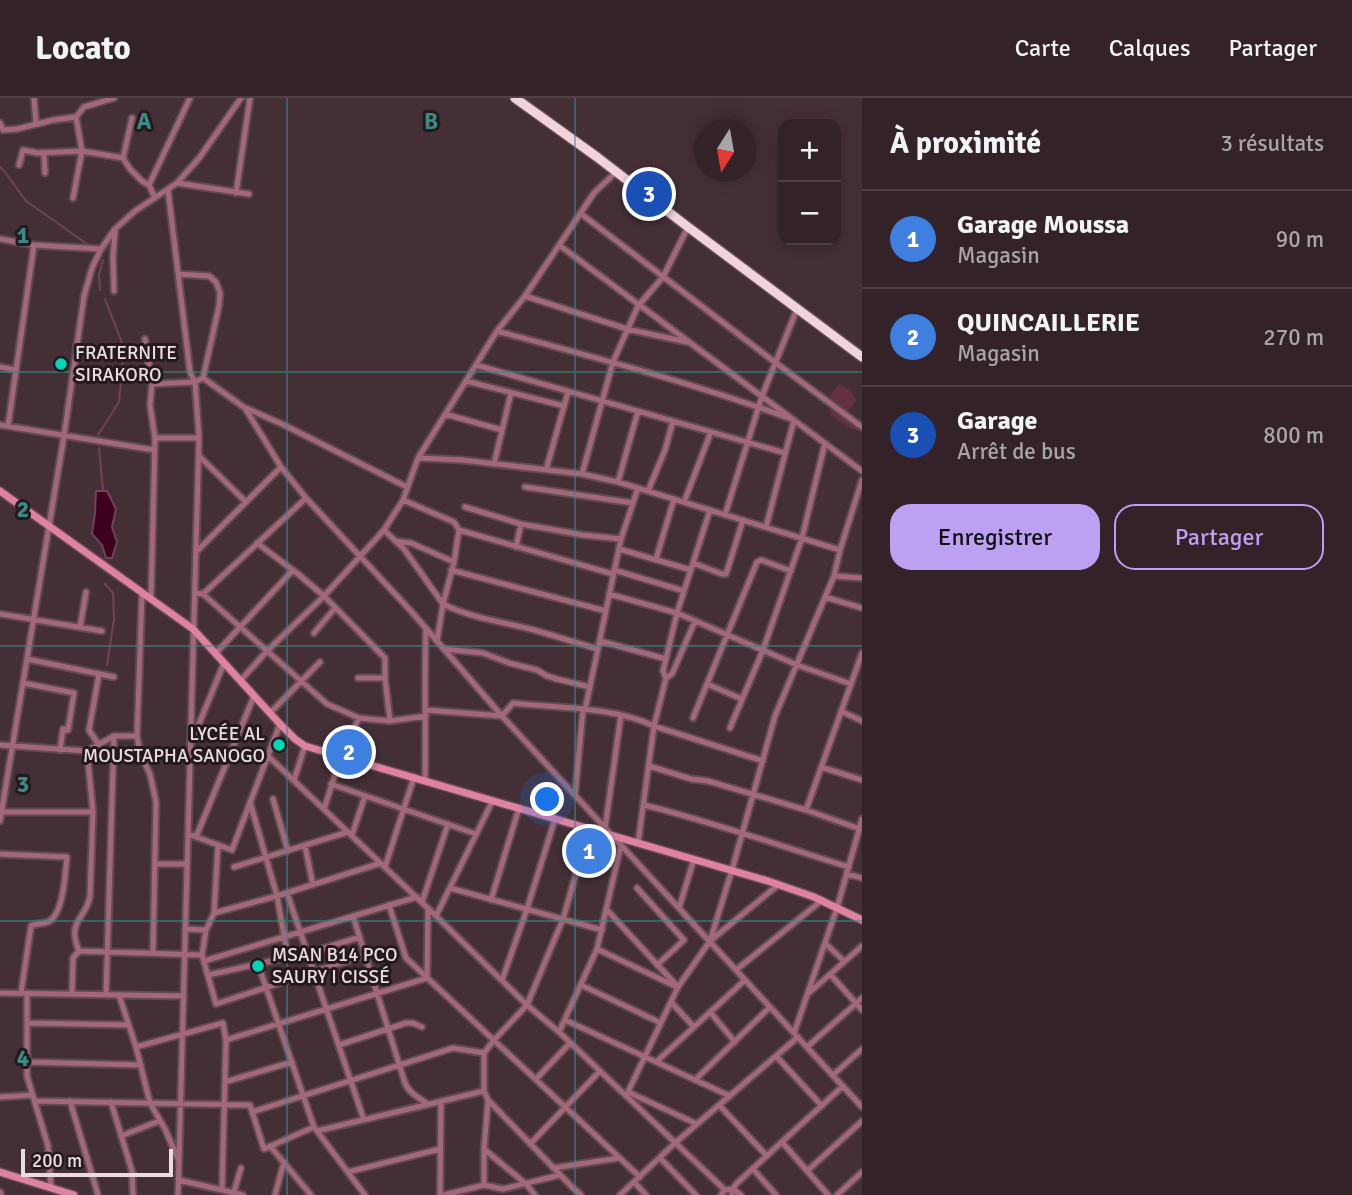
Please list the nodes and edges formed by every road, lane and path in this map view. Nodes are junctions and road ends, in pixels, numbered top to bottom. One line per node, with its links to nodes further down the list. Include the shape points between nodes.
1 (34, 98): 10 (street)
2 (114, 98): 7 (street, via 84,107)
3 (190, 98): 19 (street)
4 (241, 98): 18 (street, via 201,157)
5 (250, 98): 21 (street)
6 (515, 98): 16 (highway)
7 (76, 117): 10 (street); 12 (street)
8 (132, 118): 14 (street)
9 (0, 122): 11 (street)
10 (36, 124): 11 (street)
11 (2, 131)
12 (82, 151): 13 (street); 14 (street); 23 (street)
13 (44, 153): 15 (street, via 23,150); 17 (street)
14 (123, 158): 19 (street)
15 (19, 165)
16 (616, 172): 25 (street); 26 (highway)
17 (46, 173)
18 (177, 183): 20 (street); 21 (street)
19 (149, 185): 24 (street)
20 (168, 190): 24 (street); 32 (street)
21 (236, 193): 22 (street)
22 (249, 194)
23 (73, 198)
24 (155, 198): 27 (street)
25 (580, 213): 30 (street); 33 (street)
26 (688, 227): 33 (street); 37 (highway)
27 (115, 229): 31 (street); 34 (street)
28 (0, 239): 29 (street)
29 (34, 245): 31 (street); 47 (street)
30 (559, 245): 35 (street); 36 (street)
31 (101, 249): 68 (street, via 84,296)
32 (178, 274): 48 (street, via 209,276 220,293); 50 (street)
33 (663, 277): 36 (street); 44 (street)
34 (114, 291)
35 (525, 296): 38 (street); 39 (street)
36 (638, 306): 38 (street); 41 (street)
37 (797, 309): 42 (highway); 44 (street)
38 (627, 329): 41 (street); 43 (street)
39 (497, 331): 43 (street); 45 (street)
40 (145, 339): 51 (street)
41 (690, 342): 54 (street)
42 (862, 357)
43 (613, 362): 55 (street); 57 (street)
44 (776, 363): 54 (street); 65 (street)
45 (475, 365): 49 (street); 52 (street)
46 (0, 368): 47 (street)
47 (16, 370): 64 (street)
48 (203, 378): 50 (street); 58 (street)
49 (466, 381): 53 (street); 60 (street)
50 (195, 382): 51 (street); 70 (street)
51 (152, 384): 69 (street)
52 (568, 392): 55 (street); 56 (street)
53 (510, 393): 56 (street); 66 (street)
54 (762, 396): 57 (street); 61 (street)
55 (602, 401): 59 (street); 81 (street)
56 (564, 406): 79 (street)
57 (760, 407): 61 (street); 71 (street)
58 (245, 408): 78 (street); 84 (street)
59 (638, 411): 62 (street); 83 (street)
60 (445, 414): 66 (street); 76 (street)
61 (794, 420): 72 (street); 74 (street)
62 (673, 421): 67 (street); 88 (street)
63 (0, 425): 64 (street)
64 (8, 426): 68 (street)
65 (862, 426)
66 (502, 430): 77 (street)
67 (711, 432): 71 (street); 93 (street)
68 (64, 436): 73 (street); 100 (street)
69 (155, 438): 70 (street); 73 (street)
70 (199, 438): 75 (street)
71 (748, 443): 74 (street); 97 (street)
72 (825, 443): 80 (street); 104 (street)
73 (154, 450): 130 (street)
74 (785, 453): 101 (street)
75 (199, 456): 92 (street); 111 (street)
76 (418, 457): 77 (street); 84 (street)
77 (494, 464): 79 (street)
78 (281, 467): 89 (street); 92 (street)
79 (546, 470): 81 (street)
80 (862, 471)
81 (582, 474): 83 (street)
82 (862, 480): 110 (street)
83 (618, 482): 86 (street)
84 (407, 487): 91 (street)
85 (525, 487): 94 (street)
86 (638, 488): 88 (street); 94 (street)
87 (0, 491): 100 (street)
88 (648, 491): 90 (street)
89 (306, 498): 107 (street); 112 (street)
90 (674, 499): 93 (street); 113 (street)
91 (403, 500): 102 (street); 103 (street, via 454,522)
92 (246, 502): 111 (street)
93 (684, 502): 96 (street)
94 (633, 503): 105 (street)
95 (464, 508): 99 (street)
96 (710, 510): 97 (street); 115 (street)
97 (725, 515): 98 (street)
98 (743, 520): 101 (street); 115 (street, via 726,574)
99 (521, 524): 105 (street); 108 (street)
100 (49, 526): 124 (street); 137 (street)
101 (766, 527): 104 (street)
102 (384, 530): 106 (street); 112 (street)
103 (459, 530): 108 (street); 114 (street)
104 (802, 538): 110 (street); 118 (street)
105 (621, 539): 109 (street)
106 (395, 541): 114 (street); 131 (street)
107 (257, 543): 116 (street); 126 (street)
108 (516, 547): 119 (street)
109 (619, 549): 113 (street); 119 (street)
110 (840, 550): 120 (street)
111 (196, 552): 125 (street)
112 (361, 556): 128 (street); 141 (street)
113 (656, 559): 115 (street)
114 (454, 562): 117 (street)
115 (692, 566): 122 (street)
116 (293, 570): 128 (street); 139 (street)
117 (451, 570): 131 (street); 134 (street)
118 (790, 571): 145 (street, via 757,562); 150 (street)
119 (614, 572): 122 (street); 127 (street)
120 (834, 576): 121 (street); 129 (street)
121 (862, 578)
122 (684, 591): 135 (street)
123 (86, 592): 140 (street)
124 (142, 593): 130 (street); 188 (street)
125 (195, 593): 126 (street); 142 (street)
126 (203, 594): 139 (street)
127 (609, 594): 134 (street); 135 (street)
128 (324, 596): 132 (street); 151 (street)
129 (825, 597): 133 (street); 158 (street)
130 (151, 599): 142 (street)
131 (443, 604): 146 (street); 149 (street)
132 (335, 608): 144 (street); 163 (street, via 385,658)
133 (862, 608)
134 (606, 611): 147 (street)
135 (677, 613): 138 (street); 155 (street)
136 (0, 614): 137 (street)
137 (33, 620): 140 (street); 154 (street)
138 (695, 621): 145 (street); 164 (street, via 672,674)
139 (240, 627): 151 (street); 152 (street)
140 (80, 628): 143 (street)
141 (426, 628): 146 (street); 177 (street)
142 (193, 629): 152 (street); 191 (street)
143 (102, 631)
144 (314, 633)
145 (727, 635): 150 (street); 169 (street)
146 (437, 641): 148 (street)
147 (600, 641): 149 (street); 155 (street)
148 (444, 649): 171 (street, via 483,653); 178 (street)
149 (598, 649): 171 (street)
150 (763, 650): 158 (street); 173 (street)
151 (267, 651): 166 (street); 167 (street)
152 (216, 653): 157 (street)
153 (862, 653): 160 (street)
154 (27, 659): 159 (street); 168 (street)
155 (666, 659): 164 (street)
156 (320, 662): 167 (street)
157 (224, 663): 166 (street); 191 (street)
158 (797, 665): 170 (street); 198 (street, via 775,716)
159 (100, 674): 161 (street); 190 (street, via 89,730)
160 (854, 675): 165 (street); 170 (street)
161 (114, 677)
162 (358, 678): 163 (street)
163 (385, 678): 182 (street)
164 (666, 678): 185 (street)
165 (862, 679)
166 (240, 681): 172 (street)
167 (301, 681): 176 (street); 180 (street, via 327,704)
168 (23, 684): 193 (street); 194 (street, via 74,693)
169 (707, 684): 173 (street); 181 (street)
170 (851, 684): 175 (street)
171 (590, 687): 174 (street)
172 (254, 696): 176 (street); 230 (street)
173 (742, 699): 186 (street)
174 (584, 710): 178 (street, via 513,703); 179 (street); 206 (street)
175 (841, 711): 183 (street); 200 (street)
176 (270, 713): 184 (street)
177 (426, 713): 178 (street); 182 (street); 203 (street)
178 (502, 716): 206 (street)
179 (621, 716): 185 (street); 224 (street)
180 (359, 718): 182 (street); 197 (street)
181 (693, 718)
182 (390, 721)
183 (862, 721)
184 (280, 724): 192 (street); 196 (street)
185 (654, 726): 198 (street); 199 (street)
186 (730, 729)
187 (114, 736): 188 (street); 190 (street); 279 (street)
188 (137, 736): 240 (street, via 156,802)
189 (0, 745): 193 (street)
190 (99, 745): 195 (street)
191 (190, 746): 227 (street)
192 (306, 746): 197 (street); 202 (street)
193 (12, 747): 194 (street); 217 (street)
194 (60, 750): 195 (street)
195 (87, 751): 218 (street)
196 (267, 755): 202 (street); 211 (street)
197 (341, 756): 201 (street); 205 (street)
198 (763, 761): 208 (street)
199 (649, 766): 208 (street); 212 (street)
200 (821, 767): 204 (street); 216 (street)
201 (414, 777): 203 (street); 215 (street)
202 (294, 780): 213 (street)
203 (425, 780): 210 (street)
204 (862, 780)
205 (331, 784): 207 (street); 213 (street)
206 (575, 795): 224 (street)
207 (365, 796): 215 (street); 228 (street)
208 (753, 796): 216 (street); 226 (street)
209 (274, 799): 236 (street)
210 (493, 800): 214 (street); 229 (street)
211 (250, 802): 233 (street, via 232,850); 238 (street)
212 (643, 805): 226 (street); 232 (street)
213 (324, 808): 228 (street)
214 (519, 808): 219 (street); 254 (street)
215 (403, 809): 222 (street); 242 (street)
216 (806, 810): 225 (street)
217 (2, 812): 218 (street); 221 (street)
218 (93, 812): 278 (street, via 89,905 75,930)
219 (555, 818): 223 (street); 261 (street)
220 (862, 819): 225 (street)
221 (0, 821)
222 (448, 824): 229 (street); 256 (street)
223 (589, 828): 231 (street); 266 (street)
224 (605, 828): 231 (street)
225 (860, 830): 245 (street)
226 (743, 832): 244 (street); 245 (street)
227 (188, 834): 230 (street); 241 (street)
228 (350, 834): 235 (street); 242 (street)
229 (476, 834): 249 (street)
230 (196, 836): 233 (street)
231 (614, 836): 232 (street); 234 (street)
232 (638, 843): 239 (street)
233 (218, 845): 263 (street)
234 (621, 845): 259 (street); 262 (street)
235 (305, 846): 236 (street); 247 (street)
236 (288, 851): 238 (street)
237 (0, 855): 300 (street, via 67,857 61,903 50,921 31,926)
238 (267, 857): 243 (street); 252 (street)
239 (694, 859): 244 (street); 259 (street)
240 (155, 863): 241 (street); 280 (street)
241 (187, 864): 268 (street)
242 (383, 865): 247 (street); 253 (street)
243 (234, 867)
244 (732, 870): 248 (street); 274 (street)
245 (848, 870): 246 (street); 260 (street)
246 (862, 878)
247 (313, 885): 251 (street)
248 (778, 885): 255 (street); 274 (street)
249 (450, 888): 254 (street); 265 (street)
250 (637, 888): 288 (street, via 684,940)
251 (287, 893): 252 (street); 271 (street)
252 (277, 896): 263 (street); 272 (street)
253 (417, 897): 256 (street); 257 (street)
254 (491, 900): 261 (street)
255 (821, 901): 260 (street); 289 (street)
256 (422, 902): 258 (street)
257 (389, 905): 264 (street); 293 (street, via 406,958)
258 (428, 908): 265 (street); 293 (street)
259 (679, 908): 274 (street)
260 (837, 908): 267 (street); 275 (street)
261 (527, 909): 266 (street); 294 (street)
262 (606, 909): 270 (street); 288 (street)
263 (214, 912): 269 (street)
264 (353, 916): 271 (street); 273 (street)
265 (436, 916): 294 (street)
266 (564, 919): 270 (street); 310 (street)
267 (862, 920)
268 (186, 929): 269 (street); 282 (street)
269 (206, 930): 285 (street)
270 (602, 930): 277 (street)
271 (301, 932): 272 (street); 281 (street)
272 (284, 937): 284 (street); 285 (street)
273 (360, 937): 281 (street); 283 (street)
274 (710, 941): 289 (street); 298 (street)
275 (825, 943): 286 (street); 303 (street)
276 (862, 946): 286 (street)
277 (597, 949): 296 (street); 298 (street)
278 (79, 951): 279 (street); 302 (street, via 73,958)
279 (108, 952): 280 (street); 304 (street)
280 (153, 953): 282 (street)
281 (308, 953): 284 (street); 290 (street)
282 (185, 954): 285 (street); 306 (street)
283 (365, 955): 290 (street); 301 (street)
284 (288, 957): 287 (street)
285 (203, 958): 292 (street)
286 (844, 961): 291 (street)
287 (258, 964): 292 (street); 297 (street)
288 (657, 965): 298 (street)
289 (736, 970): 295 (street)
290 (314, 972): 297 (street); 312 (street)
291 (830, 974): 303 (street); 309 (street)
292 (208, 975): 297 (street, via 216,1003)
293 (427, 978): 301 (street); 327 (street)
294 (502, 980): 310 (street)
295 (745, 980): 311 (street); 314 (street)
296 (581, 985): 315 (street); 317 (street)
297 (266, 987): 318 (street)
298 (678, 987): 308 (street)
299 (0, 993): 300 (street)
300 (24, 993): 302 (street); 316 (street)
301 (377, 993): 312 (street); 322 (street)
302 (72, 994): 304 (street)
303 (808, 994): 325 (street)
304 (106, 995): 305 (street)
305 (119, 995): 306 (street); 319 (street)
306 (184, 996): 324 (street)
307 (862, 998): 309 (street)
308 (671, 1002): 317 (street); 321 (street)
309 (856, 1003): 313 (street); 332 (street)
310 (527, 1005): 323 (street); 327 (street)
311 (771, 1007): 325 (street); 328 (street)
312 (327, 1009): 318 (street); 330 (street)
313 (862, 1010)
314 (710, 1012): 321 (street); 328 (street)
315 (565, 1020): 323 (street); 336 (street)
316 (27, 1023): 319 (street); 337 (street)
317 (661, 1023): 336 (street)
318 (278, 1024): 326 (street); 338 (street)
319 (129, 1026): 331 (street)
320 (422, 1027): 322 (street, via 409,1023)
321 (694, 1027): 339 (street)
322 (388, 1029): 330 (street); 341 (street)
323 (559, 1032): 329 (street)
324 (183, 1034): 326 (street, via 223,1023); 331 (street); 361 (street)
325 (796, 1035): 332 (street); 335 (street)
326 (226, 1040): 347 (street)
327 (494, 1040): 334 (street); 344 (street)
328 (735, 1042): 345 (street)
329 (570, 1043): 342 (street); 344 (street)
330 (339, 1045): 346 (street)
331 (136, 1047): 340 (street)
332 (807, 1047): 343 (street)
333 (862, 1049): 343 (street)
334 (484, 1053): 341 (street, via 453,1048); 349 (street)
335 (776, 1056): 352 (street); 365 (street)
336 (645, 1057): 339 (street); 350 (street)
337 (27, 1062): 340 (street); 354 (street)
338 (292, 1062): 347 (street); 351 (street)
339 (656, 1062): 345 (street)
340 (141, 1065): 360 (street)
341 (399, 1065): 346 (street); 363 (street, via 407,1089)
342 (600, 1071): 350 (street); 366 (street)
343 (833, 1076): 348 (street)
344 (536, 1079): 366 (street)
345 (695, 1080): 352 (street)
346 (351, 1081): 351 (street); 368 (street)
347 (225, 1082): 362 (street)
348 (843, 1086): 359 (street); 365 (street)
349 (484, 1091): 356 (street); 357 (street)
350 (627, 1094): 371 (street); 375 (street)
351 (303, 1096): 367 (street); 372 (street)
352 (730, 1096): 364 (street)
353 (0, 1097): 354 (street)
354 (34, 1098): 355 (street); 398 (street, via 48,1146)
355 (71, 1101): 358 (street); 406 (street)
356 (441, 1101): 363 (street); 378 (street)
357 (488, 1101): 376 (street); 379 (street)
358 (111, 1102): 360 (street); 373 (street)
359 (861, 1102)
360 (150, 1103): 361 (street); 369 (street)
361 (181, 1103): 362 (street); 384 (street)
362 (224, 1104): 367 (street, via 250,1104); 400 (street)
363 (428, 1104): 368 (street)
364 (719, 1105): 371 (street); 380 (street)
365 (822, 1106): 374 (street)
366 (565, 1107): 376 (street); 381 (street)
367 (252, 1112): 377 (street, via 264,1149)
368 (364, 1119): 372 (street)
369 (159, 1121): 373 (street); 384 (street)
370 (862, 1121): 388 (street)
371 (697, 1124): 375 (street)
372 (316, 1129): 377 (street); 390 (street)
373 (121, 1136): 407 (street, via 132,1171)
374 (782, 1142): 380 (street); 388 (street)
375 (676, 1143): 382 (street); 403 (street)
376 (530, 1144): 386 (street)
377 (270, 1146): 383 (street)
378 (440, 1149): 390 (street); 413 (street)
379 (484, 1149): 396 (street); 397 (street)
380 (767, 1156): 387 (street)
381 (619, 1158): 386 (street); 393 (street)
382 (660, 1158): 393 (street); 420 (street)
383 (284, 1162): 410 (street); 411 (street)
384 (179, 1163): 394 (street)
385 (241, 1168): 404 (street)
386 (553, 1168): 392 (street)
387 (753, 1169): 401 (street); 422 (street)
388 (807, 1171): 423 (street)
389 (0, 1172): 398 (street)
390 (348, 1172): 412 (street)
391 (862, 1172): 424 (street)
392 (560, 1175): 397 (street); 417 (street)
393 (639, 1177): 395 (street)
394 (179, 1180): 400 (street); 408 (street)
395 (634, 1182): 418 (street); 419 (street)
396 (484, 1185): 399 (street); 402 (street)
397 (527, 1186): 399 (street); 415 (street); 416 (street)
398 (51, 1188): 405 (street)
399 (493, 1188): 414 (street)
400 (222, 1190): 404 (street)
401 (733, 1192): 403 (street); 421 (street)
402 (458, 1193): 413 (street)
403 (723, 1193)
404 (233, 1194): 409 (street)
405 (74, 1195)
406 (98, 1195)
407 (133, 1195)
408 (178, 1195)
409 (243, 1195)
410 (275, 1195)
411 (311, 1195)
412 (365, 1195)
413 (442, 1195)
414 (491, 1195)
415 (526, 1195)
416 (535, 1195)
417 (582, 1195)
418 (620, 1195)
419 (646, 1195)
420 (696, 1195)
421 (741, 1195)
422 (776, 1195)
423 (828, 1195)
424 (837, 1195)

